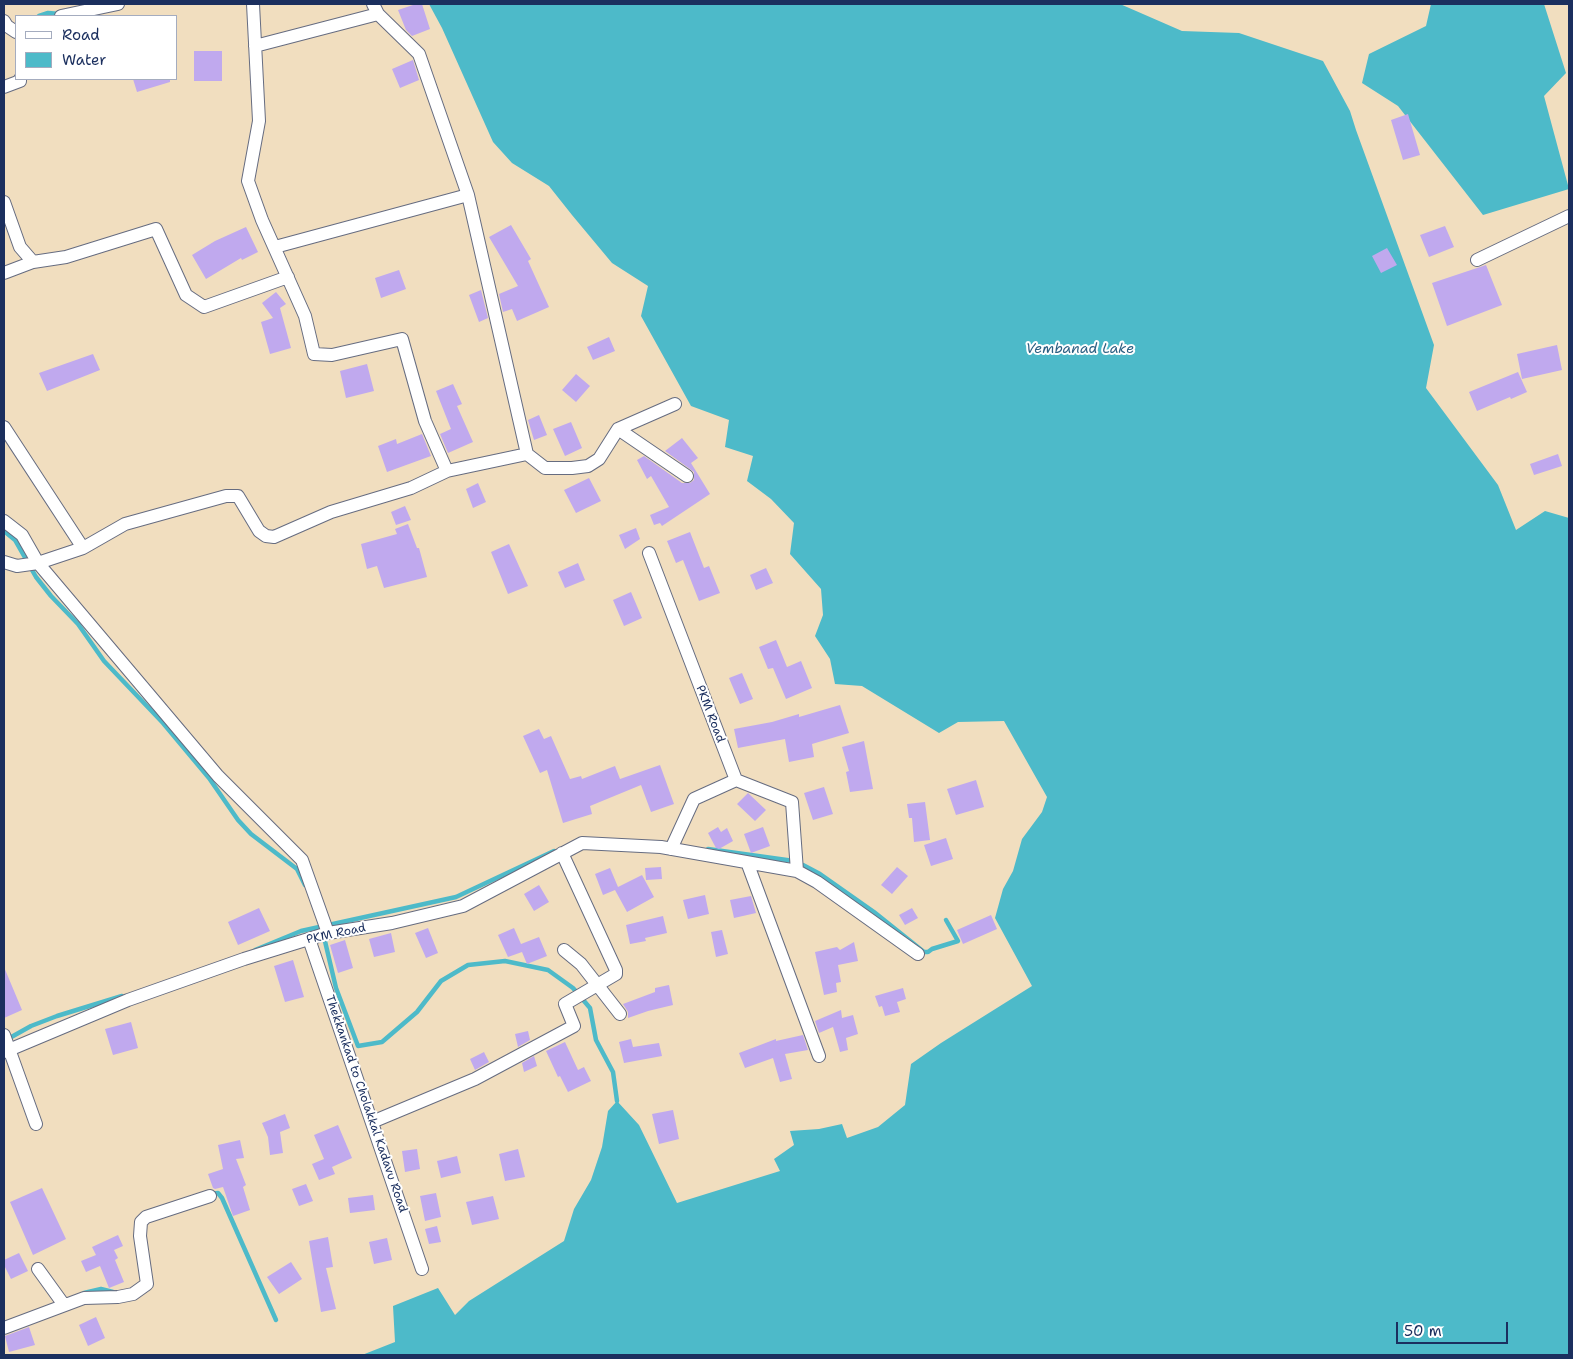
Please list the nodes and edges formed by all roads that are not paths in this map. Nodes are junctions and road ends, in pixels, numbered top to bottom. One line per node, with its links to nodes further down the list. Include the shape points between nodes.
1 (118, 4): 4 (street)
2 (253, 4): 7 (street)
3 (376, 9): 7 (street); 10 (street, via 419,54)
4 (66, 15)
5 (4, 21): 6 (street)
6 (15, 31)
7 (255, 46): 13 (street, via 259,121 248,181)
8 (20, 80): 9 (street)
9 (4, 87)
10 (468, 195): 13 (street); 21 (street)
11 (4, 202): 15 (street, via 20,247)
12 (1569, 216): 14 (street)
13 (275, 247): 17 (street)
14 (1477, 260)
15 (33, 262): 16 (street); 17 (street, via 66,257 156,229 186,296 204,307)
16 (4, 273)
17 (288, 277): 22 (street, via 305,316 314,354 332,355 402,339 425,421)
18 (675, 404): 20 (street)
19 (4, 427): 25 (street)
20 (618, 429): 21 (street, via 599,459 588,466 545,468); 23 (street)
21 (527, 454): 22 (street)
22 (447, 471): 25 (street, via 411,488 331,512 274,537 259,531 238,496 226,496 125,524)
23 (687, 476)
24 (4, 521): 28 (street, via 22,535)
25 (83, 548): 28 (street)
26 (649, 553): 29 (street, PKM Road)
27 (4, 562): 28 (street, via 17,566)
28 (38, 564): 34 (street, via 218,776 302,860)
29 (736, 780): 30 (street, via 694,799); 33 (street, via 792,802)
30 (671, 849): 31 (street, PKM Road, via 589,841); 32 (street, PKM Road)
31 (562, 853): 34 (street, PKM Road, via 462,906 392,923); 38 (street, via 616,970 616,974)
32 (747, 862): 33 (street, PKM Road); 42 (street)
33 (797, 871): 37 (street, PKM Road)
34 (328, 933): 35 (street, PKM Road)
35 (310, 939): 41 (street, PKM Road, via 128,1000); 43 (street, Thekkankad to Cholakkal Kadavu Road)
36 (564, 950): 38 (street)
37 (918, 954)
38 (598, 985): 39 (street); 43 (street, via 565,1004 574,1026 475,1078)
39 (620, 1014)
40 (4, 1035): 41 (street)
41 (7, 1051): 44 (street)
42 (819, 1056)
43 (372, 1122): 47 (street, Thekkankad to Cholakkal Kadavu Road)
44 (36, 1124)
45 (210, 1196): 48 (street, via 146,1216 141,1222 146,1284 134,1294 84,1298)
46 (38, 1269): 48 (street)
47 (422, 1269)
48 (64, 1305): 49 (street)
49 (4, 1328)

